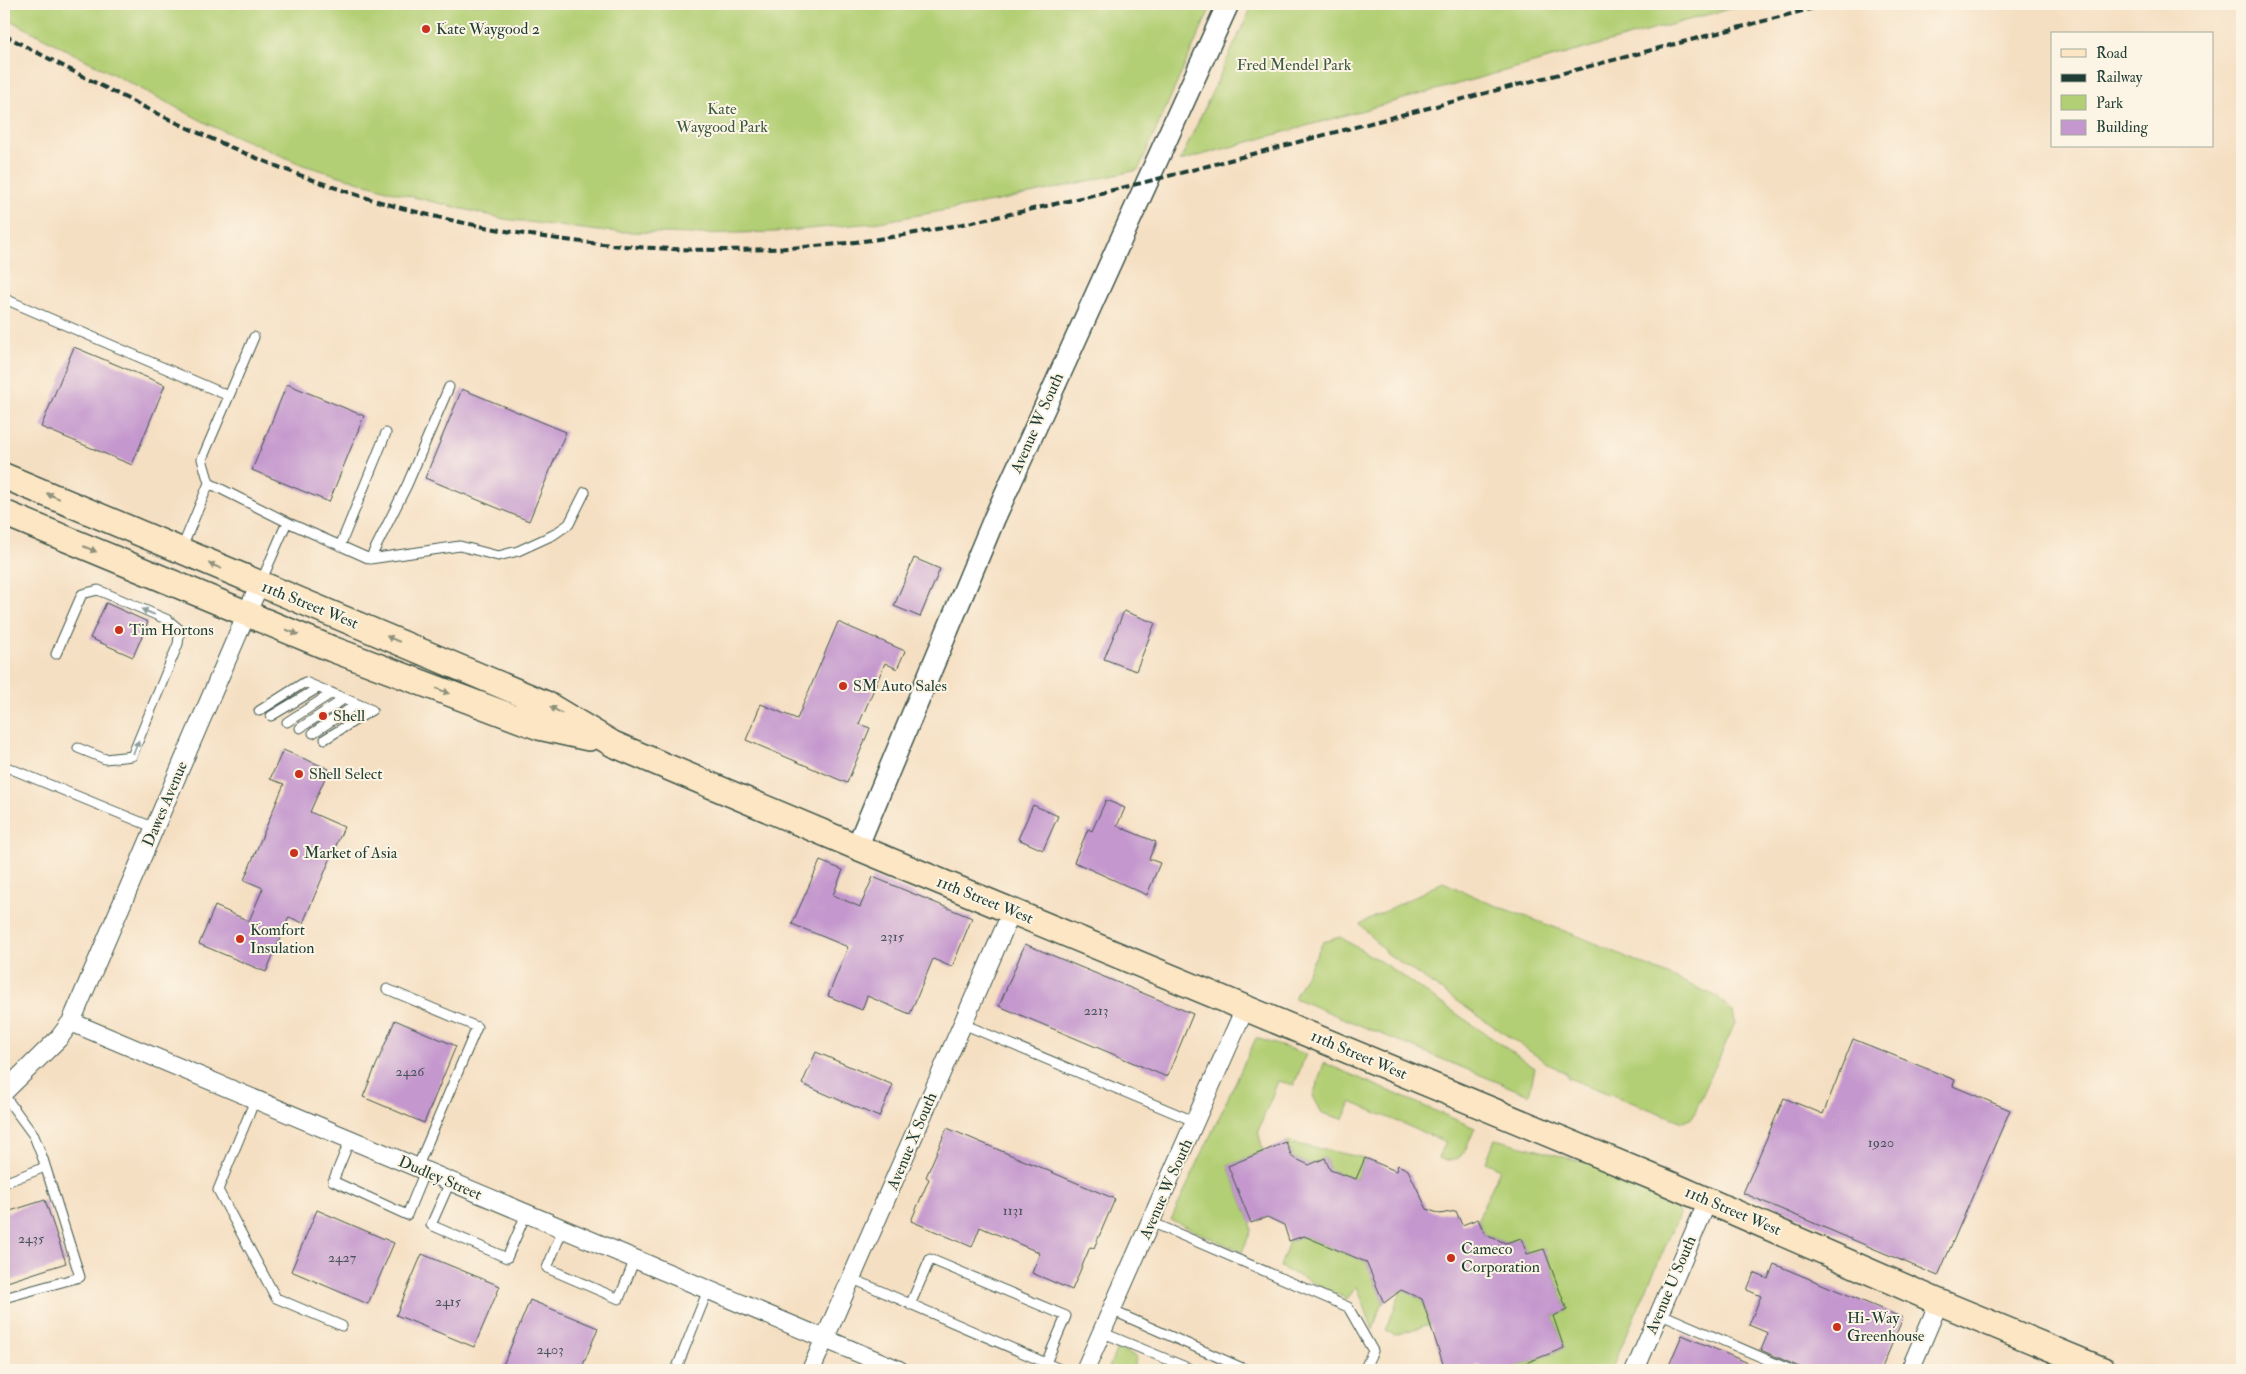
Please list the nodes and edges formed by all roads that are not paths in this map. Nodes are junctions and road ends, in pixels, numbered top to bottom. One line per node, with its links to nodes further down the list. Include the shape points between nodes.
1 (1228, 4): 32 (street, Avenue W South, via 994,519)
2 (5, 299): 5 (lane)
3 (254, 337): 5 (lane)
4 (448, 387): 14 (lane, via 407,485)
5 (229, 396): 8 (lane, via 202,459)
6 (386, 433): 12 (lane)
7 (4, 476): 13 (main road, 11th Street West, one-way to 7)
8 (209, 484): 11 (lane); 13 (lane)
9 (584, 492): 14 (lane, via 569,524 518,551 498,556 460,546)
10 (4, 513): 16 (main road, 11th Street West, one-way to 16)
11 (287, 522): 12 (lane); 15 (lane)
12 (340, 546): 14 (lane)
13 (180, 551): 15 (main road, 11th Street West, one-way to 13)
14 (370, 559)
15 (260, 585): 16 (street, Dawes Avenue); 28 (main road, 11th Street West, one-way to 15, via 546,704)
16 (246, 614): 28 (main road, 11th Street West, one-way to 28, via 539,727); 31 (street, Dawes Avenue)
17 (56, 654): 29 (lane, one-way to 17, via 105,759 132,756 178,644 180,630 168,620 98,590 82,594)
18 (318, 688): 19 (lane); 22 (lane, via 305,682); 23 (lane)
19 (332, 693): 20 (lane); 24 (lane)
20 (344, 699): 21 (lane); 25 (lane)
21 (356, 704): 26 (lane); 27 (lane, via 372,710)
22 (259, 711)
23 (271, 716)
24 (287, 722)
25 (300, 728)
26 (313, 733)
27 (324, 739)
28 (613, 744): 32 (main road, 11th Street West)
29 (78, 748)
30 (4, 766): 31 (lane)
31 (155, 828): 36 (street, Dawes Avenue)
32 (857, 847): 33 (main road, 11th Street West)
33 (1012, 911): 35 (main road, 11th Street West); 37 (street, Avenue X South)
34 (387, 989): 43 (lane, via 477,1027)
35 (1245, 1008): 40 (street, Avenue W South); 46 (main road, 11th Street West)
36 (71, 1022): 38 (street); 39 (street, Dudley Street)
37 (963, 1024): 40 (lane); 51 (street, Avenue X South)
38 (4, 1094): 42 (lane, via 34,1136)
39 (255, 1100): 41 (street, Dudley Street); 58 (lane, via 218,1190 276,1298)
40 (1196, 1122): 48 (street, Avenue W South)
41 (350, 1140): 43 (street, Dudley Street); 43 (lane, via 333,1181 407,1215)
42 (45, 1166): 45 (lane); 53 (lane, via 80,1277)
43 (421, 1169): 44 (street, Dudley Street)
44 (450, 1182): 47 (street, Dudley Street); 47 (lane, via 431,1225 507,1258)
45 (4, 1183)
46 (1708, 1200): 54 (main road, 11th Street West); 57 (street, Avenue U South)
47 (526, 1214): 49 (street, Dudley Street)
48 (1151, 1222): 56 (street, Avenue W South); 70 (lane, via 1348,1308 1373,1351)
49 (563, 1229): 50 (street, Dudley Street); 50 (lane, via 547,1268 619,1299)
50 (635, 1259): 52 (street, Dudley Street)
51 (853, 1279): 55 (lane); 60 (street, Avenue X South)
52 (708, 1290): 60 (street, Dudley Street); 63 (lane)
53 (4, 1298)
54 (1939, 1302): 73 (street); 74 (main road, 11th Street West)
55 (910, 1305): 61 (lane); 61 (lane, via 930,1259 1066,1316)
56 (1111, 1310): 59 (street, Avenue W South); 69 (lane)
57 (1659, 1313): 62 (lane); 71 (street, Avenue U South)
58 (342, 1326)
59 (1101, 1332): 67 (street, Avenue W South); 68 (lane)
60 (825, 1339): 64 (street, Avenue X South); 65 (street, Dudley Street)
61 (1046, 1363): 66 (lane)
62 (1770, 1366): 72 (lane)
63 (676, 1370)
64 (812, 1370)
65 (899, 1370)
66 (1062, 1370)
67 (1085, 1370)
68 (1193, 1370)
69 (1247, 1370)
70 (1364, 1370)
71 (1635, 1370)
72 (1792, 1370)
73 (1910, 1370)
74 (2103, 1370)

